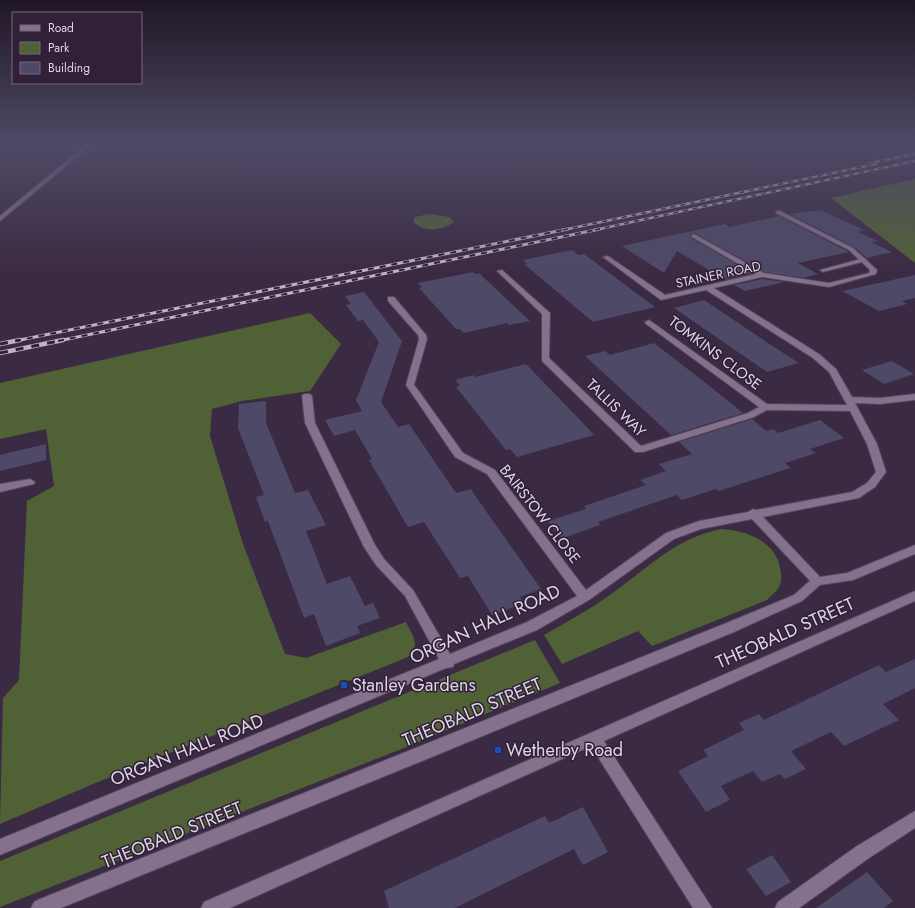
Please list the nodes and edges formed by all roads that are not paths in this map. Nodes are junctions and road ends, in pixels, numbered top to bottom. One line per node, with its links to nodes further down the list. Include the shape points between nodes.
1 (41, 185): 3 (street)
2 (778, 212): 6 (street, STAINER ROAD, via 851,249)
3 (0, 219)
4 (694, 236): 9 (street)
5 (606, 257): 10 (street, STAINER ROAD, via 664,298)
6 (864, 260): 7 (street); 9 (street, STAINER ROAD, via 874,270 872,274 829,285)
7 (823, 270)
8 (500, 271): 16 (street, TALLIS WAY, via 546,313 545,359 639,450 750,415)
9 (762, 275): 10 (street, STAINER ROAD)
10 (708, 288): 15 (street, ORGAN HALL ROAD, via 816,356 833,371)
11 (391, 299): 23 (street, BAIRSTOW CLOSE, via 423,339 410,385 458,455 491,472)
12 (649, 322): 16 (street, TOMKINS CLOSE)
13 (307, 396): 24 (street, via 310,423 370,547 380,562 409,593)
14 (915, 397): 15 (street, TALLIS WAY)
15 (850, 404): 16 (street, TALLIS WAY); 19 (street, ORGAN HALL ROAD, via 872,444 881,472 871,485 856,495)
16 (764, 407)
17 (30, 482): 18 (street)
18 (0, 488)
19 (753, 513): 21 (street); 23 (street, ORGAN HALL ROAD, via 699,524 670,536)
20 (915, 549): 21 (street, THEOBALD STREET, via 849,577)
21 (817, 581): 28 (street, THEOBALD STREET, via 798,598 736,625)
22 (915, 596): 25 (street, THEOBALD STREET)
23 (585, 597): 24 (street, ORGAN HALL ROAD, via 532,626)
24 (448, 663): 27 (street, ORGAN HALL ROAD)
25 (594, 738): 29 (street, THEOBALD STREET); 30 (street)
26 (915, 819): 31 (street)
27 (0, 847)
28 (40, 908)
29 (210, 908)
30 (703, 908)
31 (784, 908)

